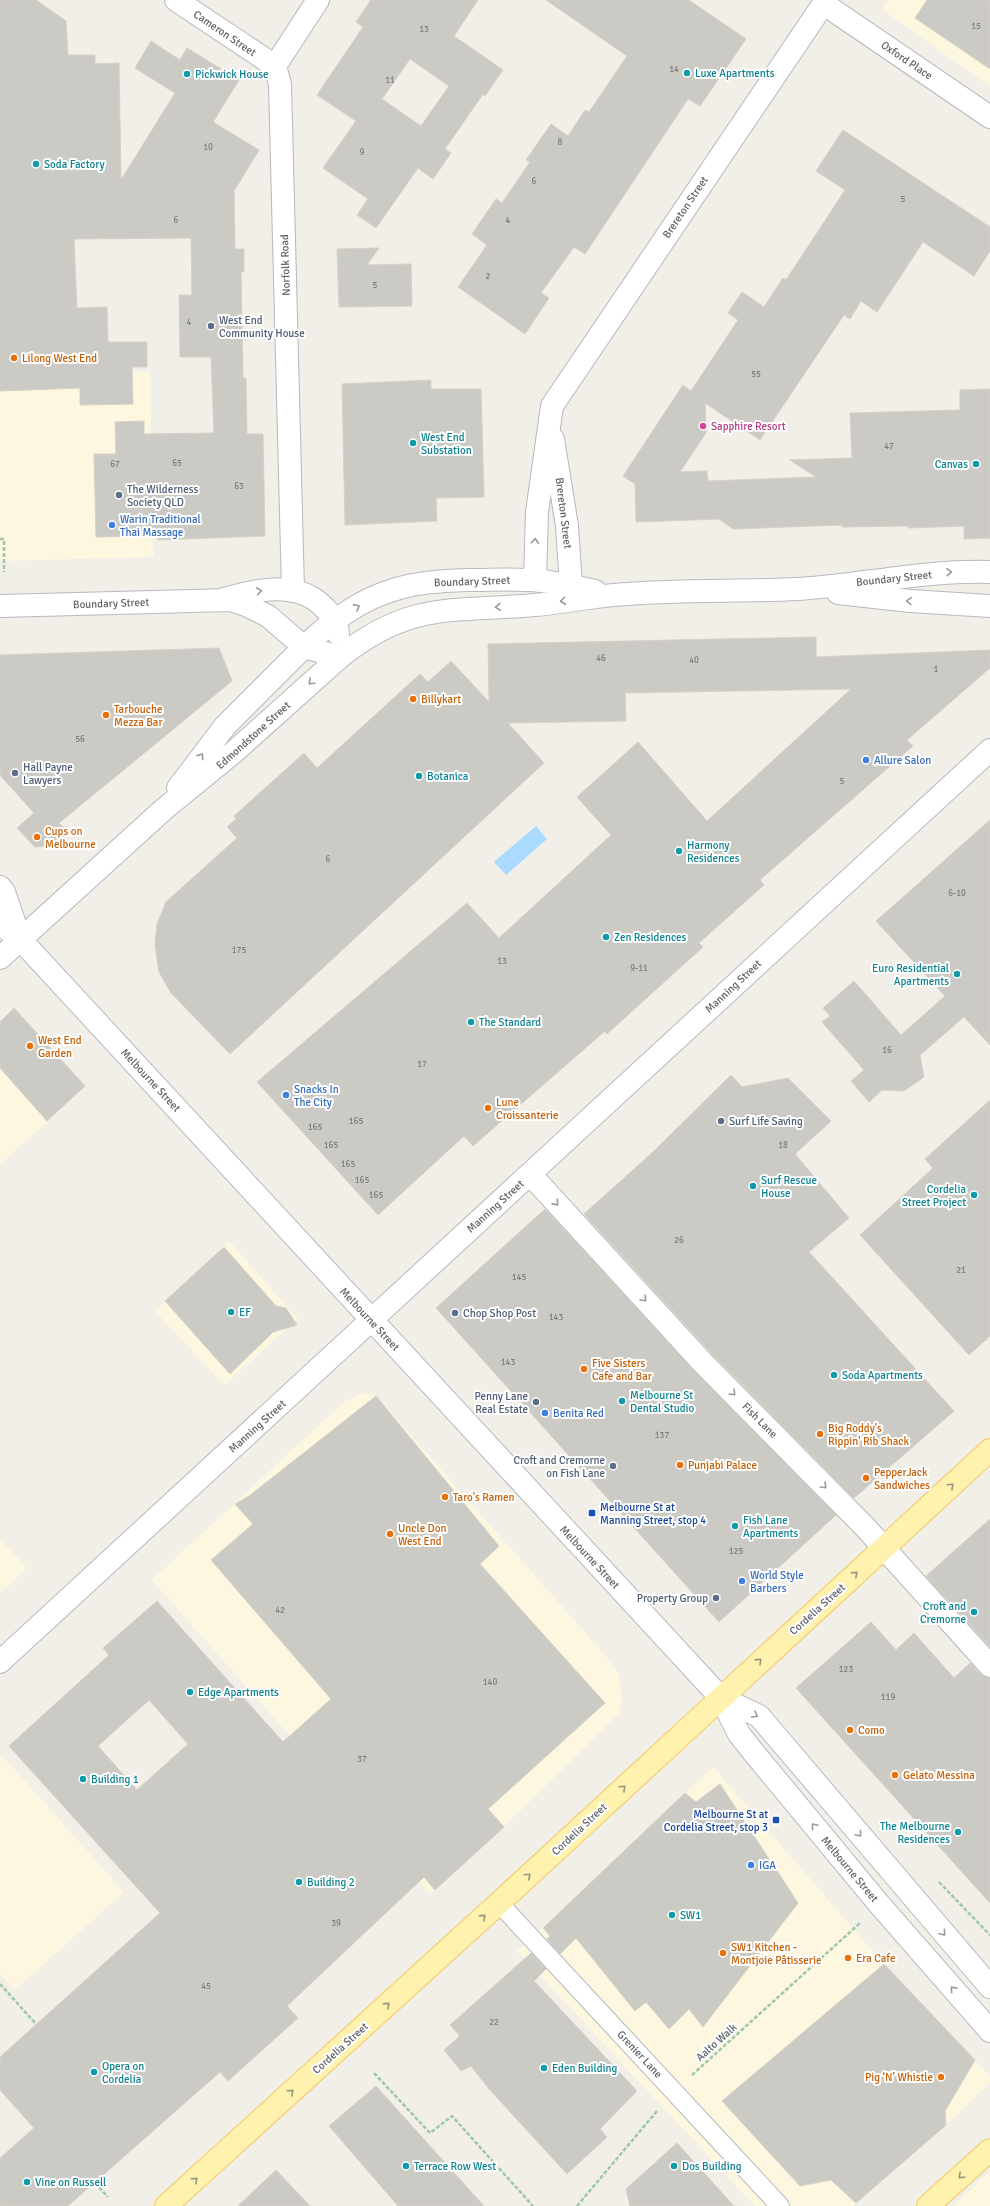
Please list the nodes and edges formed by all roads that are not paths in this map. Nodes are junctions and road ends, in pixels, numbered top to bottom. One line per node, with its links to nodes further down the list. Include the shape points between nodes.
1 (176, 0): 4 (street, Cameron Street)
2 (318, 0): 4 (street)
3 (825, 2): 5 (street, Oxford Place); 6 (street, Brereton Street, via 563,388)
4 (274, 66): 11 (street, Norfolk Road, via 280,92)
5 (990, 117)
6 (549, 416): 8 (street, Brereton Street, one-way to 6, via 537,519); 9 (street, Brereton Street, via 567,526)
7 (990, 572): 10 (street, Boundary Street, one-way to 7, via 922,574)
8 (535, 580): 9 (street, Boundary Street); 16 (street, Boundary Street, one-way to 8, via 372,599 414,584 446,580)
9 (571, 586): 12 (street, Boundary Street)
10 (799, 589): 12 (street, Boundary Street); 15 (street, Boundary Street, one-way to 10, via 910,601)
11 (293, 591): 13 (street, Boundary Street, one-way to 11, via 258,590); 16 (street, Boundary Street, via 313,599)
12 (615, 594): 18 (street, Boundary Street, one-way to 18, via 537,605 448,609 422,614 401,619 374,632)
13 (221, 600): 14 (street, Boundary Street); 17 (street, Boundary Street, via 238,602 268,616)
14 (0, 606)
15 (990, 606)
16 (336, 620): 17 (street, Boundary Street); 18 (street)
17 (304, 647): 18 (street, Boundary Street); 20 (street, Edmondstone Street, one-way to 17, via 225,726)
18 (340, 657): 20 (street, Edmondstone Street, one-way to 20, via 234,752)
19 (990, 750): 25 (street, Manning Street)
20 (163, 810): 23 (street, Edmondstone Street)
21 (0, 887): 23 (street, Melbourne Street)
22 (0, 924): 23 (street, Melbourne Street)
23 (20, 939): 24 (street, Edmondstone Street); 26 (street, Melbourne Street)
24 (0, 958)
25 (530, 1174): 26 (street, Manning Street); 28 (street, Fish Lane, one-way to 28, via 703,1363)
26 (372, 1320): 29 (street, Manning Street); 31 (street, Melbourne Street)
27 (990, 1450): 28 (main road, Cordelia Street, one-way to 27)
28 (884, 1549): 30 (street, Fish Lane); 31 (main road, Cordelia Street, one-way to 28)
29 (0, 1662)
30 (990, 1666)
31 (720, 1698): 32 (main road, Cordelia Street, one-way to 31); 33 (street, Melbourne Street, one-way to 33, via 759,1716); 34 (street, Melbourne Street, one-way to 31, via 879,1904 739,1734)
32 (499, 1902): 36 (main road, Cordelia Street, one-way to 32); 37 (lane, Grenier Lane)
33 (990, 1987)
34 (990, 2031)
35 (990, 2150): 38 (main road, one-way to 38)
36 (166, 2206)
37 (780, 2206)
38 (928, 2206)

